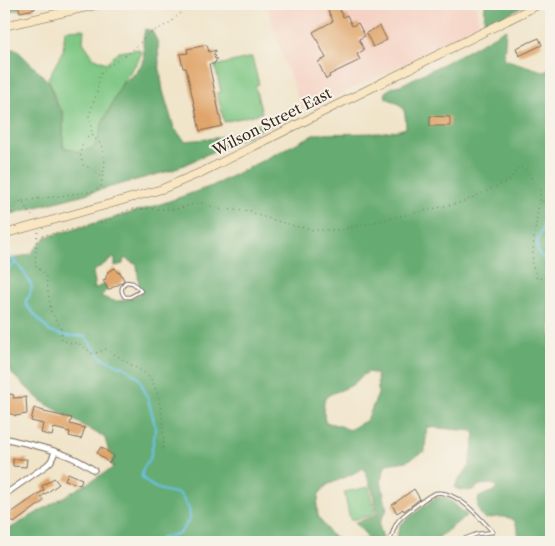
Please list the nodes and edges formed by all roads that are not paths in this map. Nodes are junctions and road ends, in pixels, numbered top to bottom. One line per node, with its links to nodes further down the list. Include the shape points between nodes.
1 (100, 4): 3 (main road)
2 (540, 4): 4 (main road, Wilson Street East, via 202,172 162,189)
3 (4, 26)
4 (4, 234)
5 (141, 291): 5 (lane, via 130,282 122,287 122,294 126,297)
6 (4, 438): 7 (street)
7 (55, 452): 8 (street, via 72,456); 9 (street, via 47,465)
8 (94, 470)
9 (4, 495)
10 (390, 542): 11 (lane, via 396,522 401,517 429,497 442,493 456,497 493,532)
11 (456, 542)

